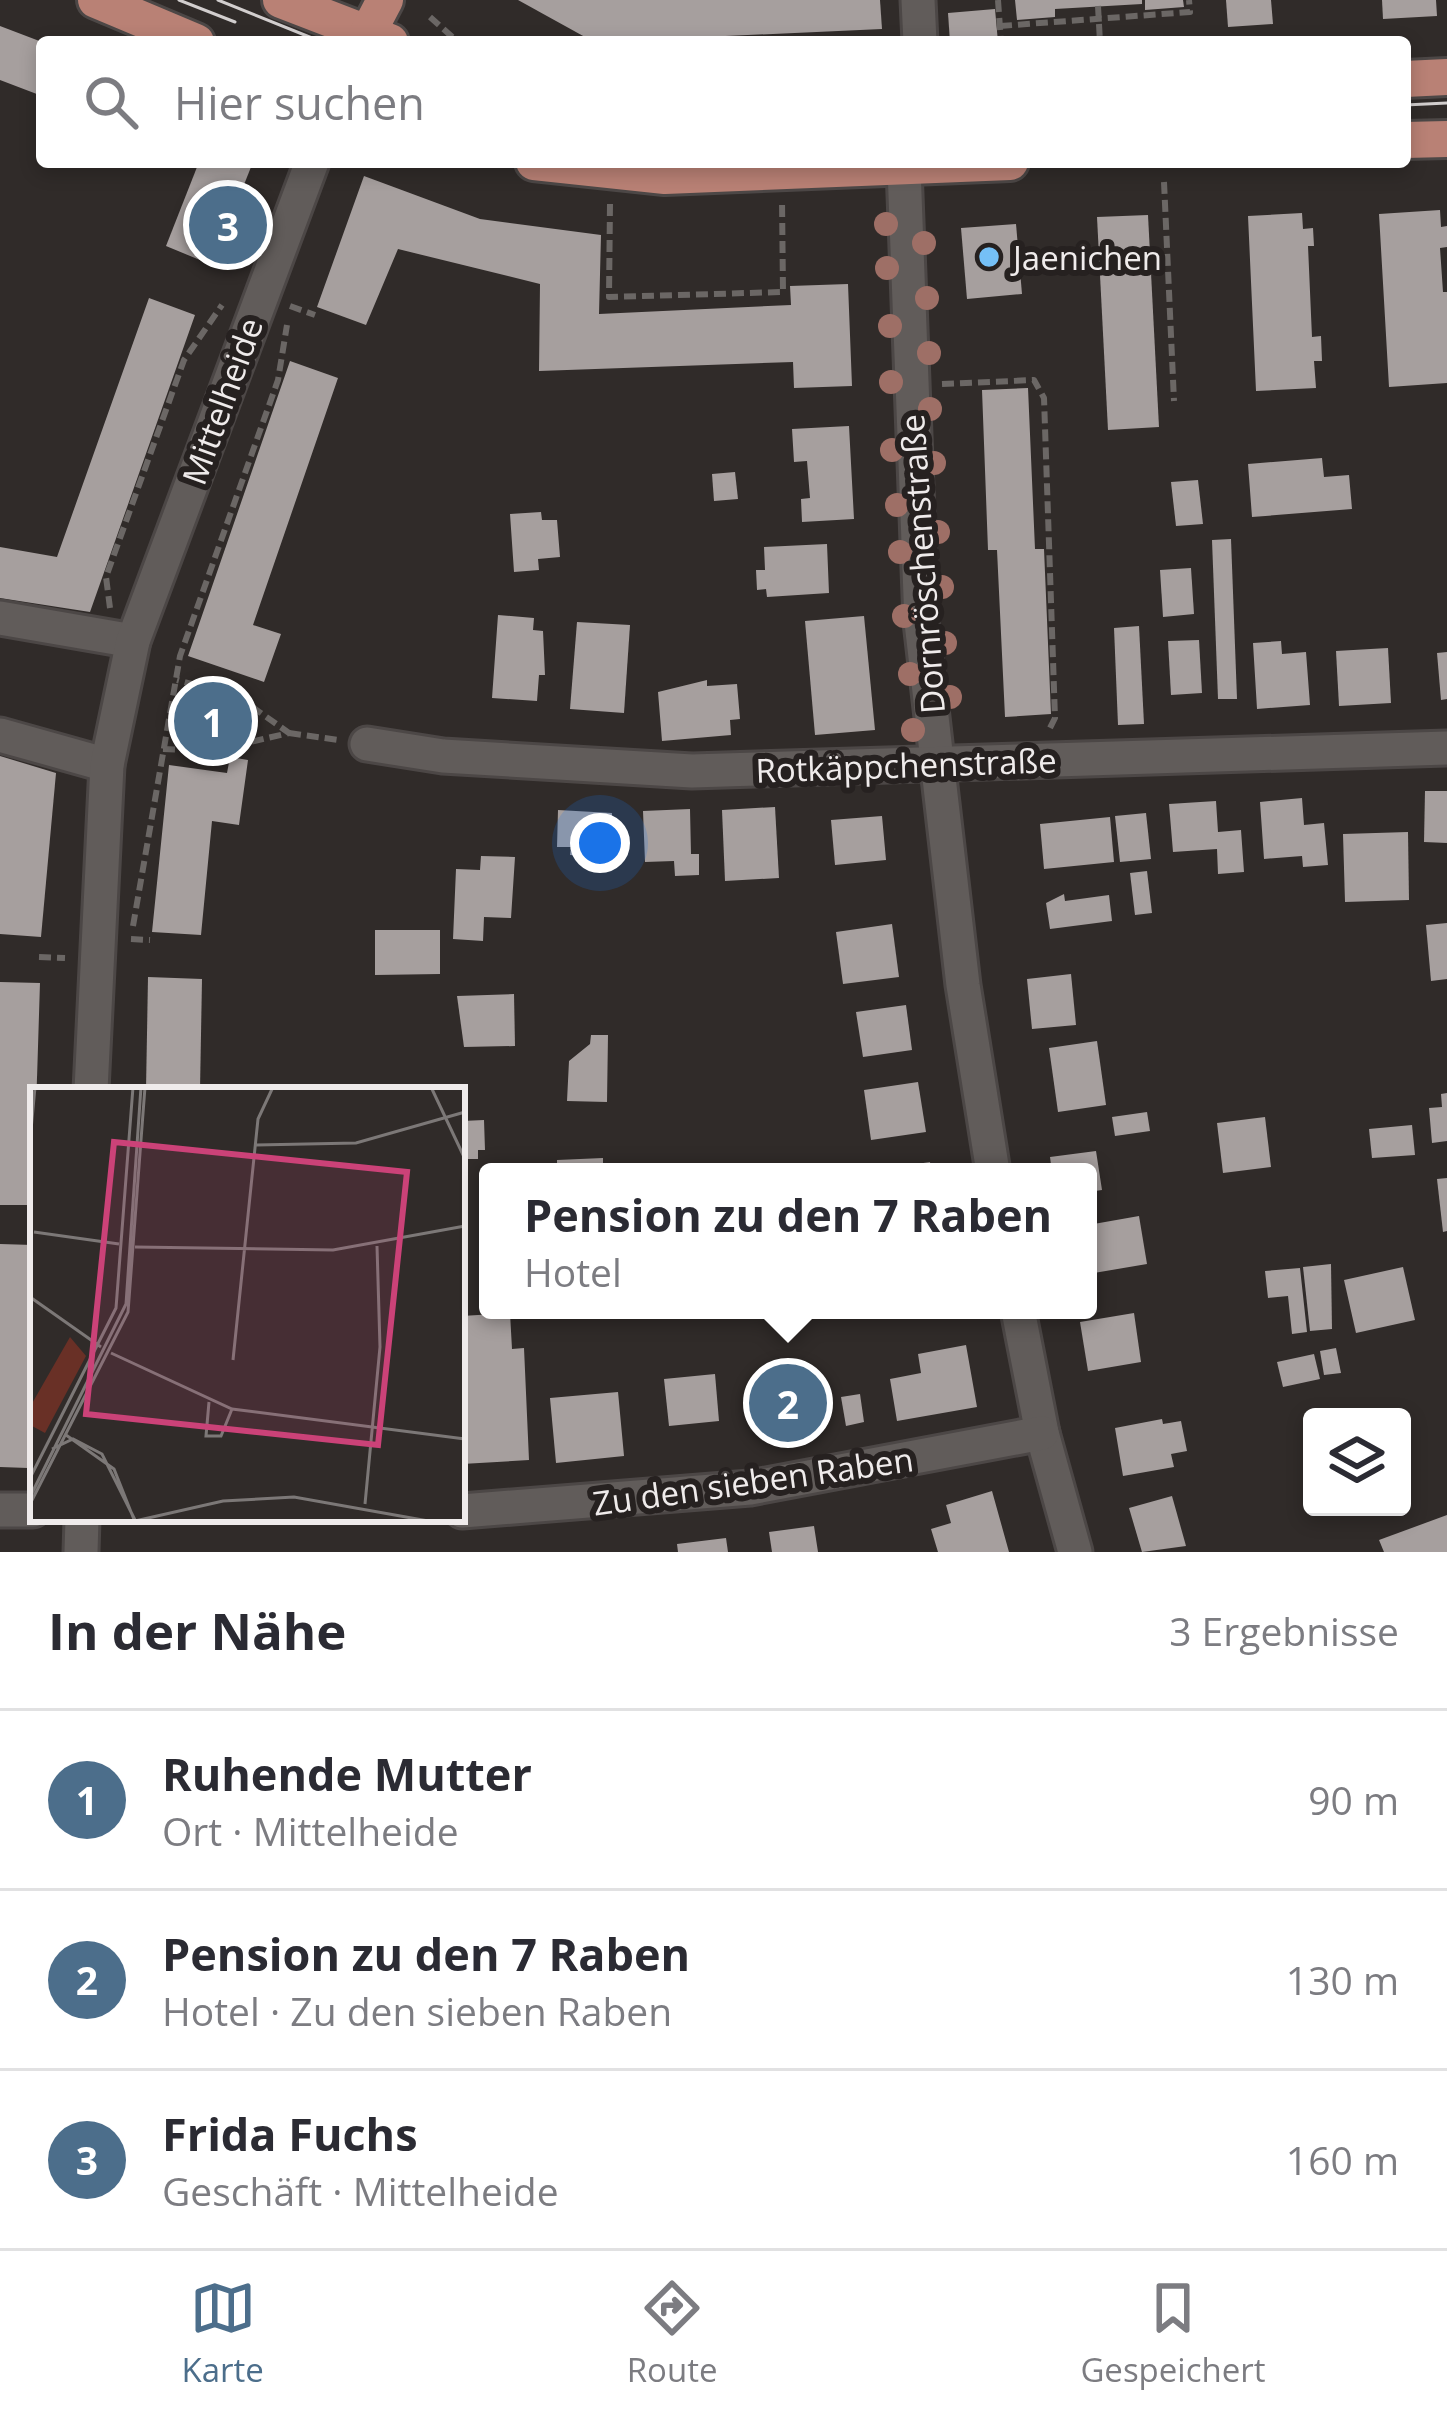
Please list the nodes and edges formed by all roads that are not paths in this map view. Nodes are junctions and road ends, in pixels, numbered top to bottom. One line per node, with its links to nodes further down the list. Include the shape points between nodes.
1 (96, 0): 5 (main road)
2 (281, 0): 6 (main road)
3 (385, 0): 7 (main road)
4 (918, 0): 8 (street)
5 (182, 36)
6 (366, 36)
7 (374, 36)
8 (920, 36)
9 (1447, 77): 10 (main road)
10 (1411, 79)
11 (1447, 139): 12 (main road)
12 (1411, 140)
13 (310, 168): 18 (street, Mittelheide)
14 (590, 168): 15 (main road, via 665,176)
15 (839, 168)
16 (904, 168): 23 (street, Dornröschenstraße, via 921,622)
17 (0, 618): 18 (street)
18 (124, 638): 22 (street, Mittelheide)
19 (0, 736): 22 (street)
20 (367, 744): 23 (street, Rotkäppchenstraße, via 628,769)
21 (1447, 748): 23 (street, Rotkäppchenstraße)
22 (107, 765): 24 (street, Mittelheide)
23 (938, 766): 25 (street, Dornröschenstraße)
24 (91, 1087)
25 (992, 1163)
26 (1020, 1319): 27 (street)
27 (1042, 1433): 28 (street, Zu den sieben Raben, via 750,1488); 31 (street)
28 (465, 1511)
29 (82, 1522): 30 (street)
30 (81, 1552)
31 (1075, 1552)

